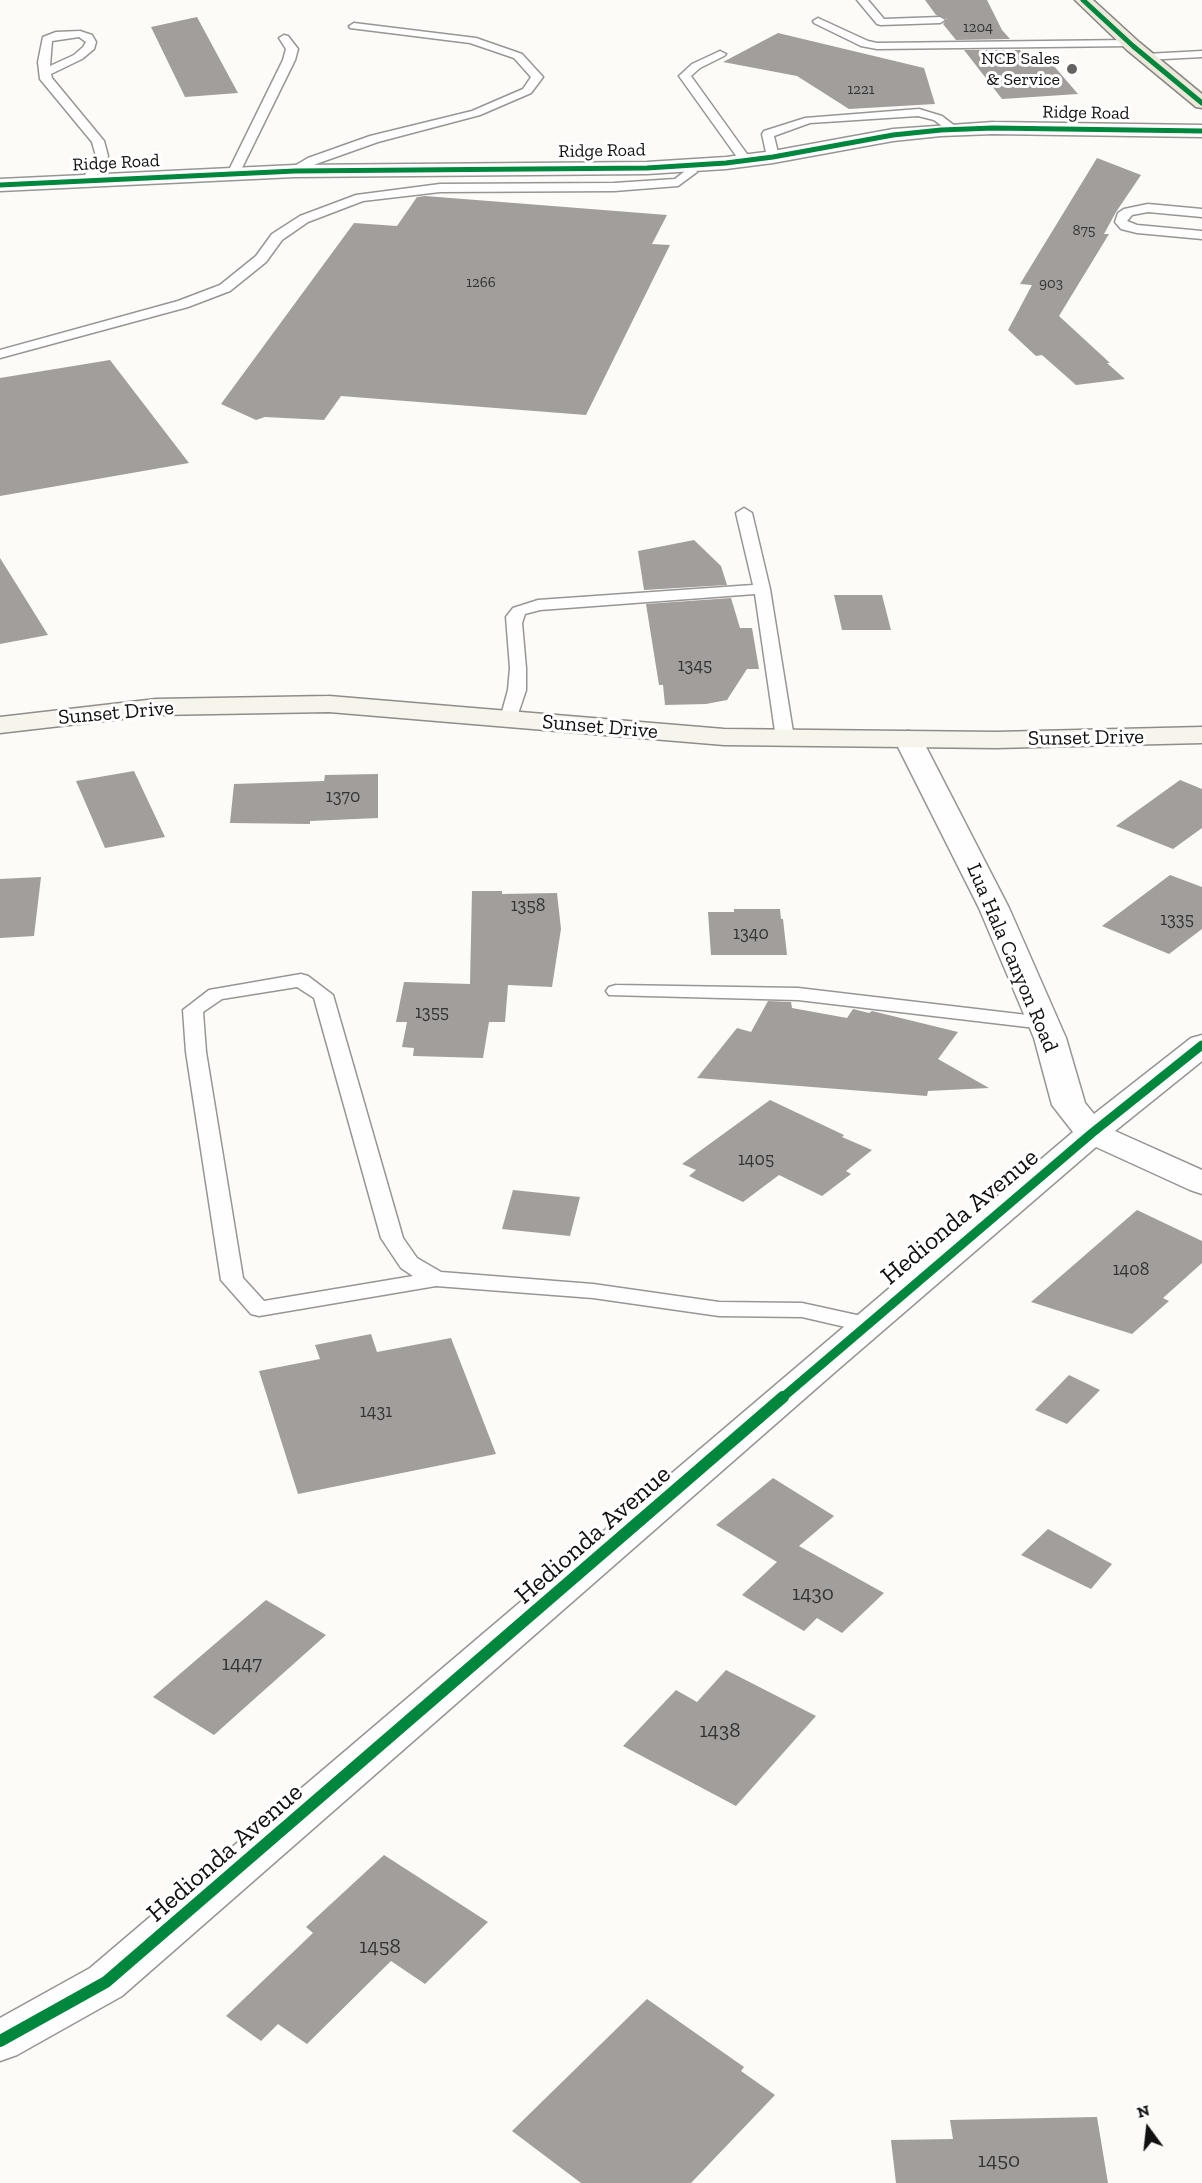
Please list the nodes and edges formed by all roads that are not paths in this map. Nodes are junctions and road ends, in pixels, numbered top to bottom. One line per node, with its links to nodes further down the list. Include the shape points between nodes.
1 (862, 0): 3 (lane, via 881,22)
2 (1083, 0): 7 (main road)
3 (940, 20)
4 (818, 21): 7 (lane, via 877,46)
5 (354, 26): 19 (lane, via 472,40 518,56 537,77 527,91 476,113 374,139)
6 (284, 38): 20 (lane, via 292,49 289,60)
7 (1130, 43): 10 (main road)
8 (720, 54): 16 (lane, via 685,76)
9 (1202, 54): 10 (lane)
10 (1146, 57): 12 (main road)
11 (45, 72): 21 (lane, via 46,79 98,141 102,156)
12 (1202, 103)
13 (954, 130): 14 (street, Ridge Road); 15 (street, Ridge Road, via 892,135); 15 (lane, via 938,118 919,112 809,120 768,134)
14 (1202, 131)
15 (773, 157): 16 (street, Ridge Road)
16 (746, 161): 17 (street, Ridge Road)
17 (689, 165): 18 (street, Ridge Road); 23 (lane, via 691,172 678,182 614,187)
18 (470, 170): 19 (street, Ridge Road); 23 (lane)
19 (295, 171): 20 (street, Ridge Road)
20 (233, 174): 21 (street, Ridge Road)
21 (88, 180): 22 (street, Ridge Road)
22 (0, 185)
23 (459, 188): 26 (lane, via 397,192 330,208 277,237 261,259 225,288 183,304)
24 (1202, 213): 25 (lane, via 1148,208 1128,212 1121,222 1137,229)
25 (1202, 235)
26 (0, 354)
27 (744, 513): 28 (lane)
28 (762, 589): 29 (lane, via 538,605 519,611 514,617 517,690); 32 (lane)
29 (509, 719): 30 (main road, Sunset Drive, via 329,704 156,707); 32 (main road, Sunset Drive, via 724,737)
30 (0, 724)
31 (1202, 735): 33 (main road, Sunset Drive)
32 (785, 738): 33 (main road, Sunset Drive)
33 (908, 739): 35 (street, Lua Hala Canyon Road, via 994,908)
34 (616, 991): 35 (lane, via 798,994)
35 (1044, 1023): 37 (street, Lua Hala Canyon Road, via 1069,1105)
36 (1202, 1045): 37 (street, Hedionda Avenue)
37 (1092, 1132): 38 (street, Lua Hala Canyon Road); 40 (street, Hedionda Avenue)
38 (1202, 1183)
39 (436, 1279): 39 (lane, via 409,1263 392,1238 323,995 301,980 216,994 194,1010 196,1052 232,1280 259,1309); 40 (lane, via 593,1291 719,1309 802,1310)
40 (867, 1324): 41 (street, Hedionda Avenue, via 106,1982)
41 (0, 2041)

